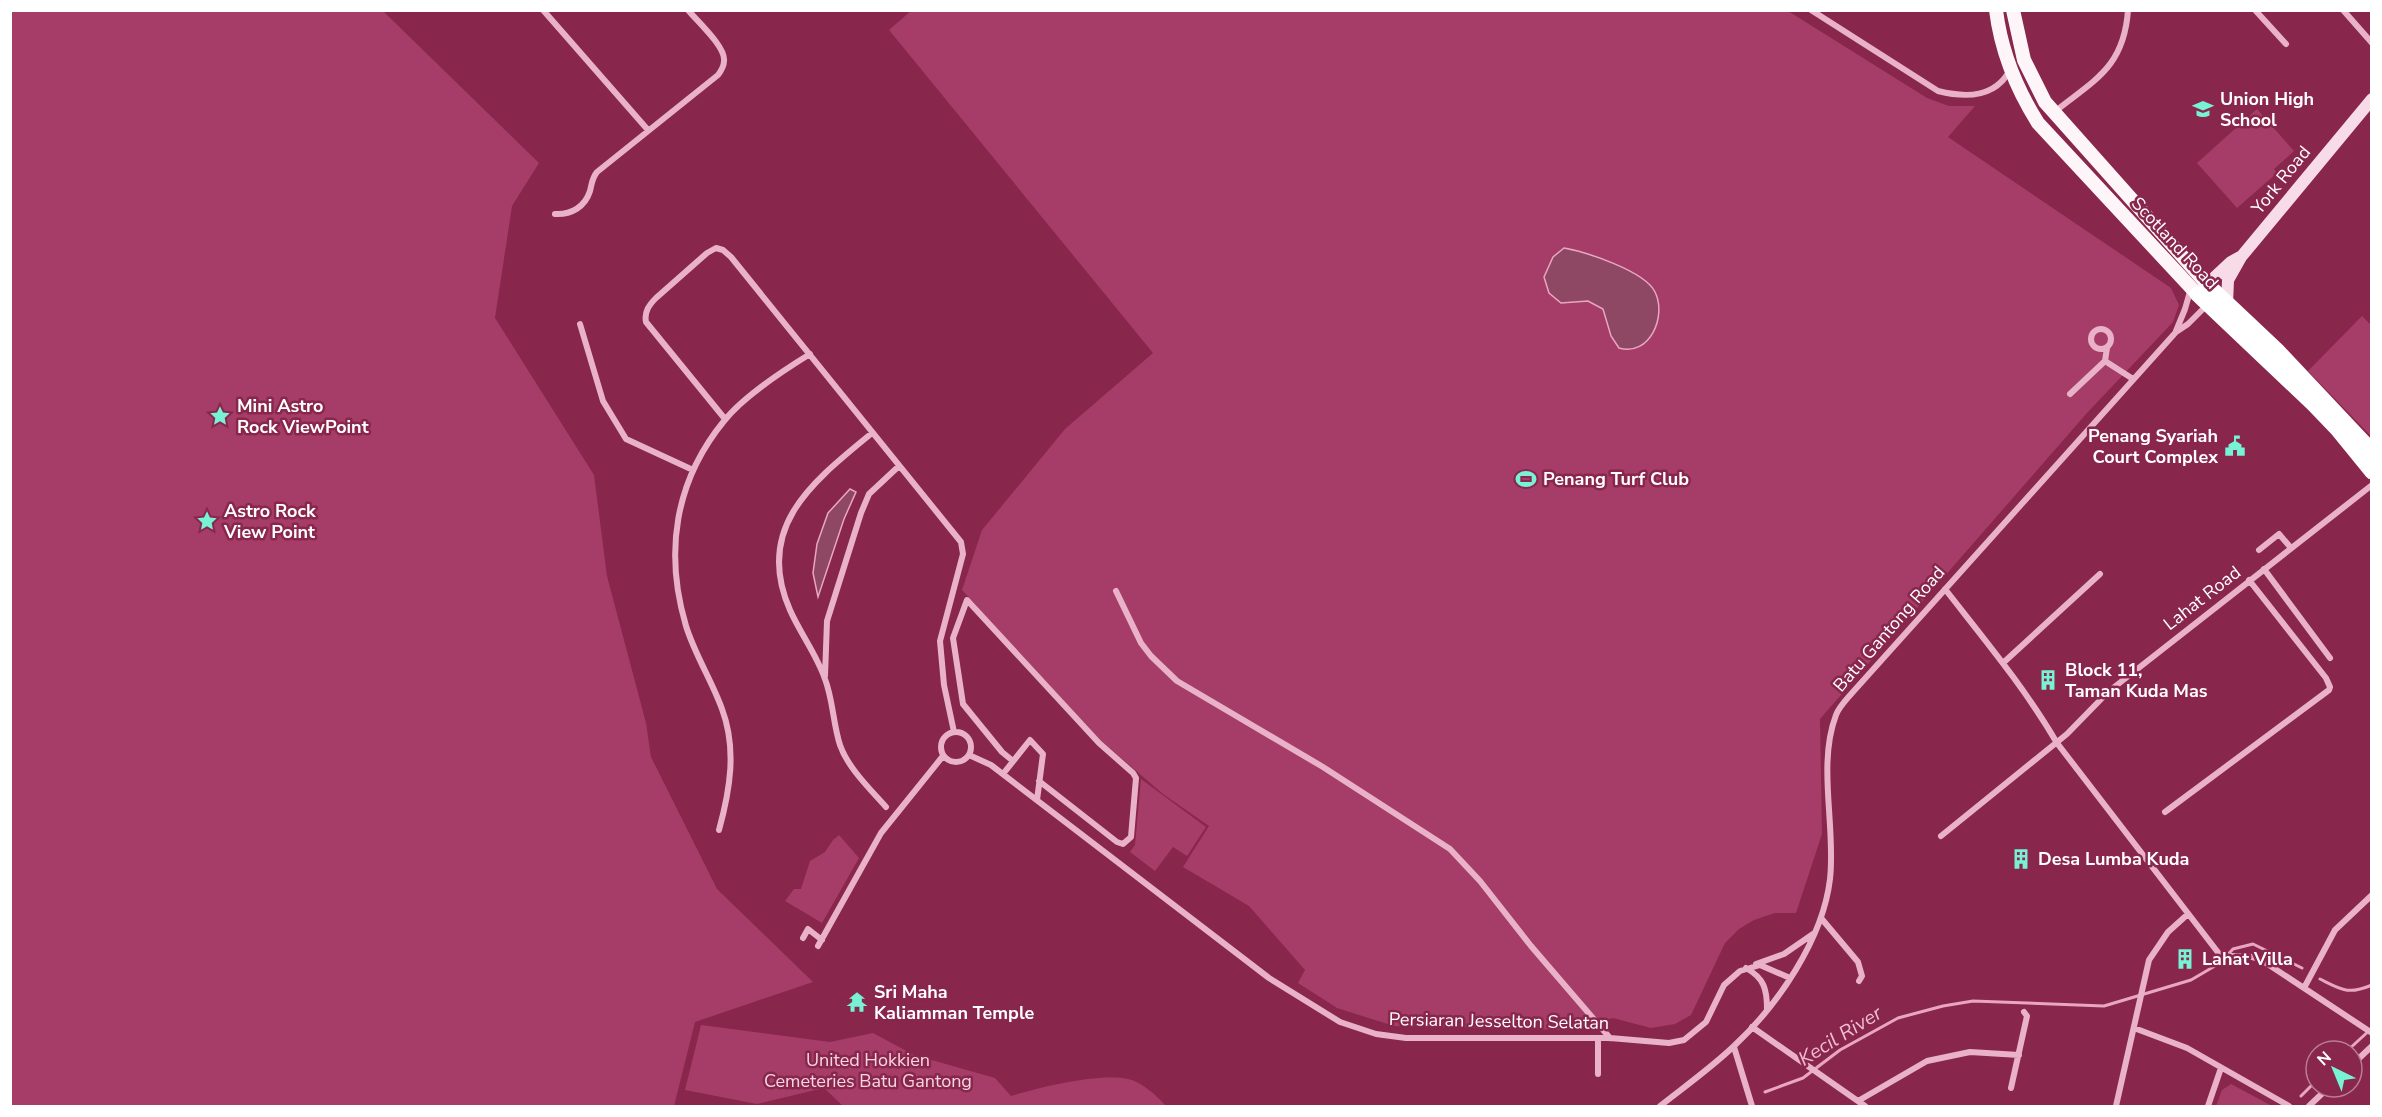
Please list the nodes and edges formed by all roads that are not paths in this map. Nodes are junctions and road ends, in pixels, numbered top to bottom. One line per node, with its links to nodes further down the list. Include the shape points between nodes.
1 (543, 10): 15 (street)
2 (688, 10): 15 (street, via 723,54 722,69)
3 (1811, 10): 11 (street, via 1938,91 1977,95 1999,85)
4 (1996, 10): 11 (main road, Scotland Road)
5 (2013, 10): 14 (main road, Scotland Road, via 2024,60)
6 (2128, 10): 14 (street, via 2125,36 2111,66)
7 (2255, 10): 10 (street)
8 (2343, 10): 9 (street)
9 (2372, 43)
10 (2286, 44)
11 (2010, 70): 18 (main road, Scotland Road, via 2038,123)
12 (2372, 99): 13 (street, York Road)
13 (2367, 113): 17 (street, York Road)
14 (2053, 114): 18 (main road, Scotland Road)
15 (648, 130): 16 (street, via 597,172 588,195 575,210)
16 (555, 214)
17 (2241, 257): 18 (street, York Road, via 2228,280); 18 (street, York Road, via 2230,262)
18 (2208, 295): 20 (street, Batu Gantong Road, via 2188,324); 20 (street, Batu Gantong Road, via 2185,309); 28 (highway, Scotland Road, via 2277,350); 31 (highway, Scotland Road, via 2337,429)
19 (580, 324): 30 (street, via 603,401 626,439)
20 (2176, 332): 24 (street, Batu Gantong Road)
21 (2107, 348): 23 (street)
22 (810, 354): 26 (street, via 781,371); 26 (street, via 728,253 716,248 707,253 649,305 645,317); 27 (street)
23 (2105, 361): 24 (street); 25 (street)
24 (2133, 379): 38 (street, Batu Gantong Road)
25 (2070, 394)
26 (725, 419): 30 (street)
27 (872, 433): 29 (street); 42 (street, via 804,494 785,528 780,568 789,608)
28 (2372, 451)
29 (898, 466): 42 (street, via 870,494 861,513 827,621); 43 (street, via 964,549 940,641)
30 (693, 470): 53 (street, via 682,497 674,563 686,626 722,708 730,743 727,802)
31 (2372, 472)
32 (2372, 485): 33 (street, Lahat Road)
33 (2290, 548): 34 (street, via 2279,534); 35 (street, Lahat Road)
34 (2259, 550)
35 (2264, 569): 37 (street, Lahat Road); 40 (street)
36 (2100, 574): 41 (street)
37 (2249, 580): 44 (street, Lahat Road, via 2108,692); 52 (street, via 2326,678 2329,690)
38 (1945, 589): 41 (street); 57 (street, Batu Gantong Road, via 1837,713 1828,740 1830,877)
39 (1116, 591): 74 (street, via 1141,643 1177,681 1328,770 1450,849)
40 (2330, 658)
41 (2004, 663): 44 (street)
42 (825, 677): 51 (street, via 840,746)
43 (954, 732): 45 (street, via 963,733 970,741); 46 (street, via 942,741)
44 (2057, 743): 54 (street, Lahat Road); 56 (street)
45 (969, 755): 46 (street, via 957,762); 48 (street, Persiaran Jesselton Selatan)
46 (944, 756): 60 (street, via 881,833)
47 (1013, 761): 48 (street); 49 (street, via 1030,740 1043,754); 49 (street, via 963,704 953,638 967,600 1099,743 1133,773 1136,778 1131,837 1123,844 1117,842)
48 (1003, 774): 50 (street, Persiaran Jesselton Selatan)
49 (1039, 781): 50 (street)
50 (1037, 800): 73 (street, Persiaran Jesselton Selatan, via 1269,978 1341,1022 1376,1034 1406,1038)
51 (886, 807)
52 (2165, 812)
53 (719, 830)
54 (1941, 836)
55 (2372, 895): 67 (street, via 2335,930)
56 (2188, 914): 62 (street); 71 (street, via 2149,960)
57 (1821, 918): 58 (street, Batu Gantong Road); 66 (street, via 1858,962 1862,976)
58 (1814, 934): 64 (street, via 1784,954); 65 (street, Batu Gantong Road)
59 (803, 938): 60 (street, via 808,929)
60 (822, 940): 61 (street)
61 (818, 946)
62 (2220, 956)
63 (2231, 956): 67 (street, via 2260,959)
64 (1750, 967): 65 (street, via 1767,967); 68 (street, via 1764,982); 74 (street, Persiaran Jesselton Selatan, via 1724,985 1706,1022 1684,1040 1669,1043)
65 (1790, 978): 68 (street, Batu Gantong Road)
66 (1859, 981)
67 (2304, 988): 72 (street)
68 (1767, 1010): 70 (street, Batu Gantong Road)
69 (2024, 1012): 76 (street, via 2027,1016)
70 (1752, 1028): 75 (street, Batu Gantong Road); 80 (street)
71 (2134, 1028): 77 (street, via 2172,1041); 84 (street)
72 (2372, 1034)
73 (1598, 1038): 74 (street, Persiaran Jesselton Selatan); 78 (street)
74 (1610, 1038)
75 (1734, 1047): 81 (street, Batu Gantong Road); 82 (street)
76 (2019, 1055): 79 (street); 80 (street, via 1970,1052 1927,1061)
77 (2221, 1068): 85 (street); 86 (street)
78 (1598, 1074)
79 (2011, 1088)
80 (1858, 1101): 83 (street)
81 (1660, 1107)
82 (1752, 1107)
83 (1865, 1107)
84 (2115, 1107)
85 (2208, 1107)
86 (2289, 1107)

